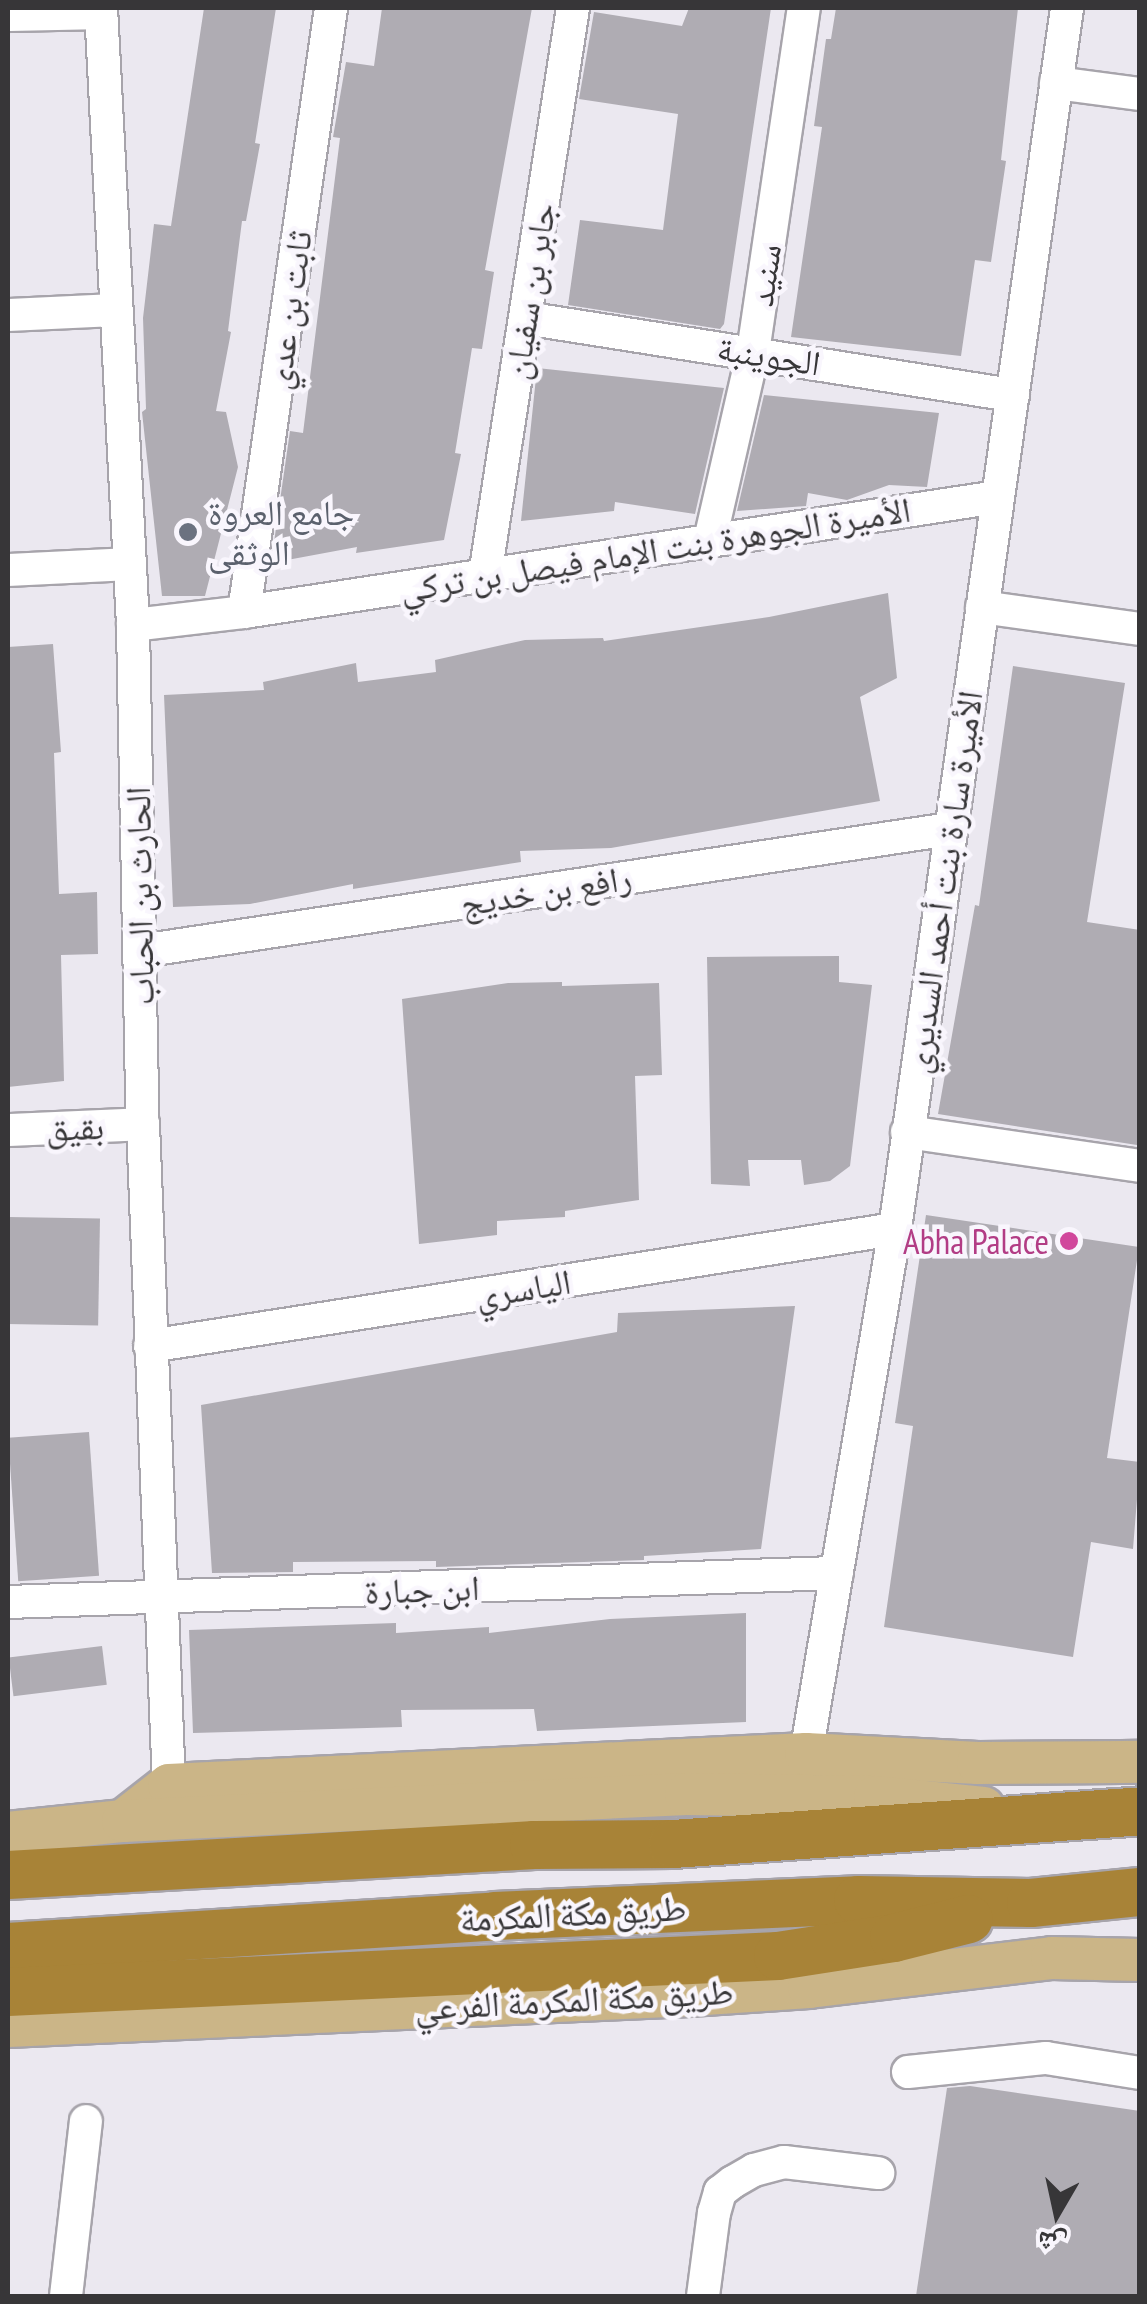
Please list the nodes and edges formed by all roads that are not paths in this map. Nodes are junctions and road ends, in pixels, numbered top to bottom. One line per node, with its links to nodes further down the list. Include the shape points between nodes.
1 (331, 8): 20 (street, ثابت بن عدي)
2 (572, 8): 11 (street, جابر بن سفيان)
3 (804, 8): 12 (street, سنيد)
4 (1067, 8): 7 (street, الأميرة سارة بنت أحمد السديري)
5 (101, 10): 6 (street); 9 (street, الحارث بن الحباب)
6 (8, 15)
7 (1056, 83): 8 (street); 13 (street, الأميرة سارة بنت أحمد السديري)
8 (1140, 94)
9 (115, 310): 10 (street); 16 (street, الحارث بن الحباب)
10 (8, 315)
11 (525, 318): 12 (street, الجوينبة); 18 (street, جابر بن سفيان)
12 (753, 352): 13 (street, الجوينبة); 15 (street, سنيد)
13 (1013, 394): 14 (street, الأميرة سارة بنت أحمد السديري)
14 (998, 497): 15 (street, الأميرة الجوهرة بنت الإمام فيصل بن تركي); 19 (street, الأميرة سارة بنت أحمد السديري)
15 (710, 540): 18 (street, الأميرة الجوهرة بنت الإمام فيصل بن تركي)
16 (130, 564): 17 (street); 21 (street, الحارث بن الحباب)
17 (8, 570)
18 (486, 575): 20 (street, الأميرة الجوهرة بنت الإمام فيصل بن تركي)
19 (982, 607): 22 (street); 23 (street, الأميرة سارة بنت أحمد السديري)
20 (244, 612): 21 (street, الأميرة الجوهرة بنت الإمام فيصل بن تركي)
21 (134, 624): 24 (street, الحارث بن الحباب)
22 (1140, 629)
23 (950, 829): 24 (street, رافع بن خديج); 27 (street, الأميرة سارة بنت أحمد السديري)
24 (142, 951): 25 (street, الحارث بن الحباب)
25 (143, 1124): 26 (street, بقيق); 30 (street, الحارث بن الحباب)
26 (8, 1130)
27 (907, 1132): 28 (street); 29 (street, الأميرة سارة بنت أحمد السديري)
28 (1140, 1166)
29 (896, 1229): 30 (street, الياسري); 31 (street, الأميرة سارة بنت أحمد السديري)
30 (150, 1346): 32 (street, الحارث بن الحباب)
31 (836, 1573): 32 (street, ابن جبارة); 34 (street, الأميرة سارة بنت أحمد السديري)
32 (160, 1599): 33 (street, ابن جبارة); 36 (street, الحارث بن الحباب)
33 (8, 1602)
34 (806, 1754): 35 (main road); 36 (main road)
35 (1140, 1762)
36 (169, 1785): 39 (main road)
37 (1140, 1811): 38 (highway, طريق مكة المكرمة)
38 (1063, 1816): 39 (main road, via 875,1797 686,1794); 41 (highway, طريق مكة المكرمة, via 674,1844)
39 (122, 1821): 40 (main road)
40 (8, 1832)
41 (8, 1875)
42 (1140, 1892): 43 (highway, طريق مكة المكرمة)
43 (1032, 1903): 44 (highway, طريق مكة المكرمة, via 839,1901); 46 (highway, via 894,1938 778,1956)
44 (8, 1947)
45 (1140, 1960): 47 (main road, طريق مكة المكرمة الفرعي, via 1052,1958 690,1995)
46 (8, 1992)
47 (8, 2026)
48 (908, 2072): 49 (street, via 1046,2058)
49 (1140, 2073)
50 (86, 2121): 52 (street)
51 (878, 2174): 53 (street, via 784,2162 733,2182 720,2192 714,2213)
52 (66, 2296)
53 (703, 2296)

